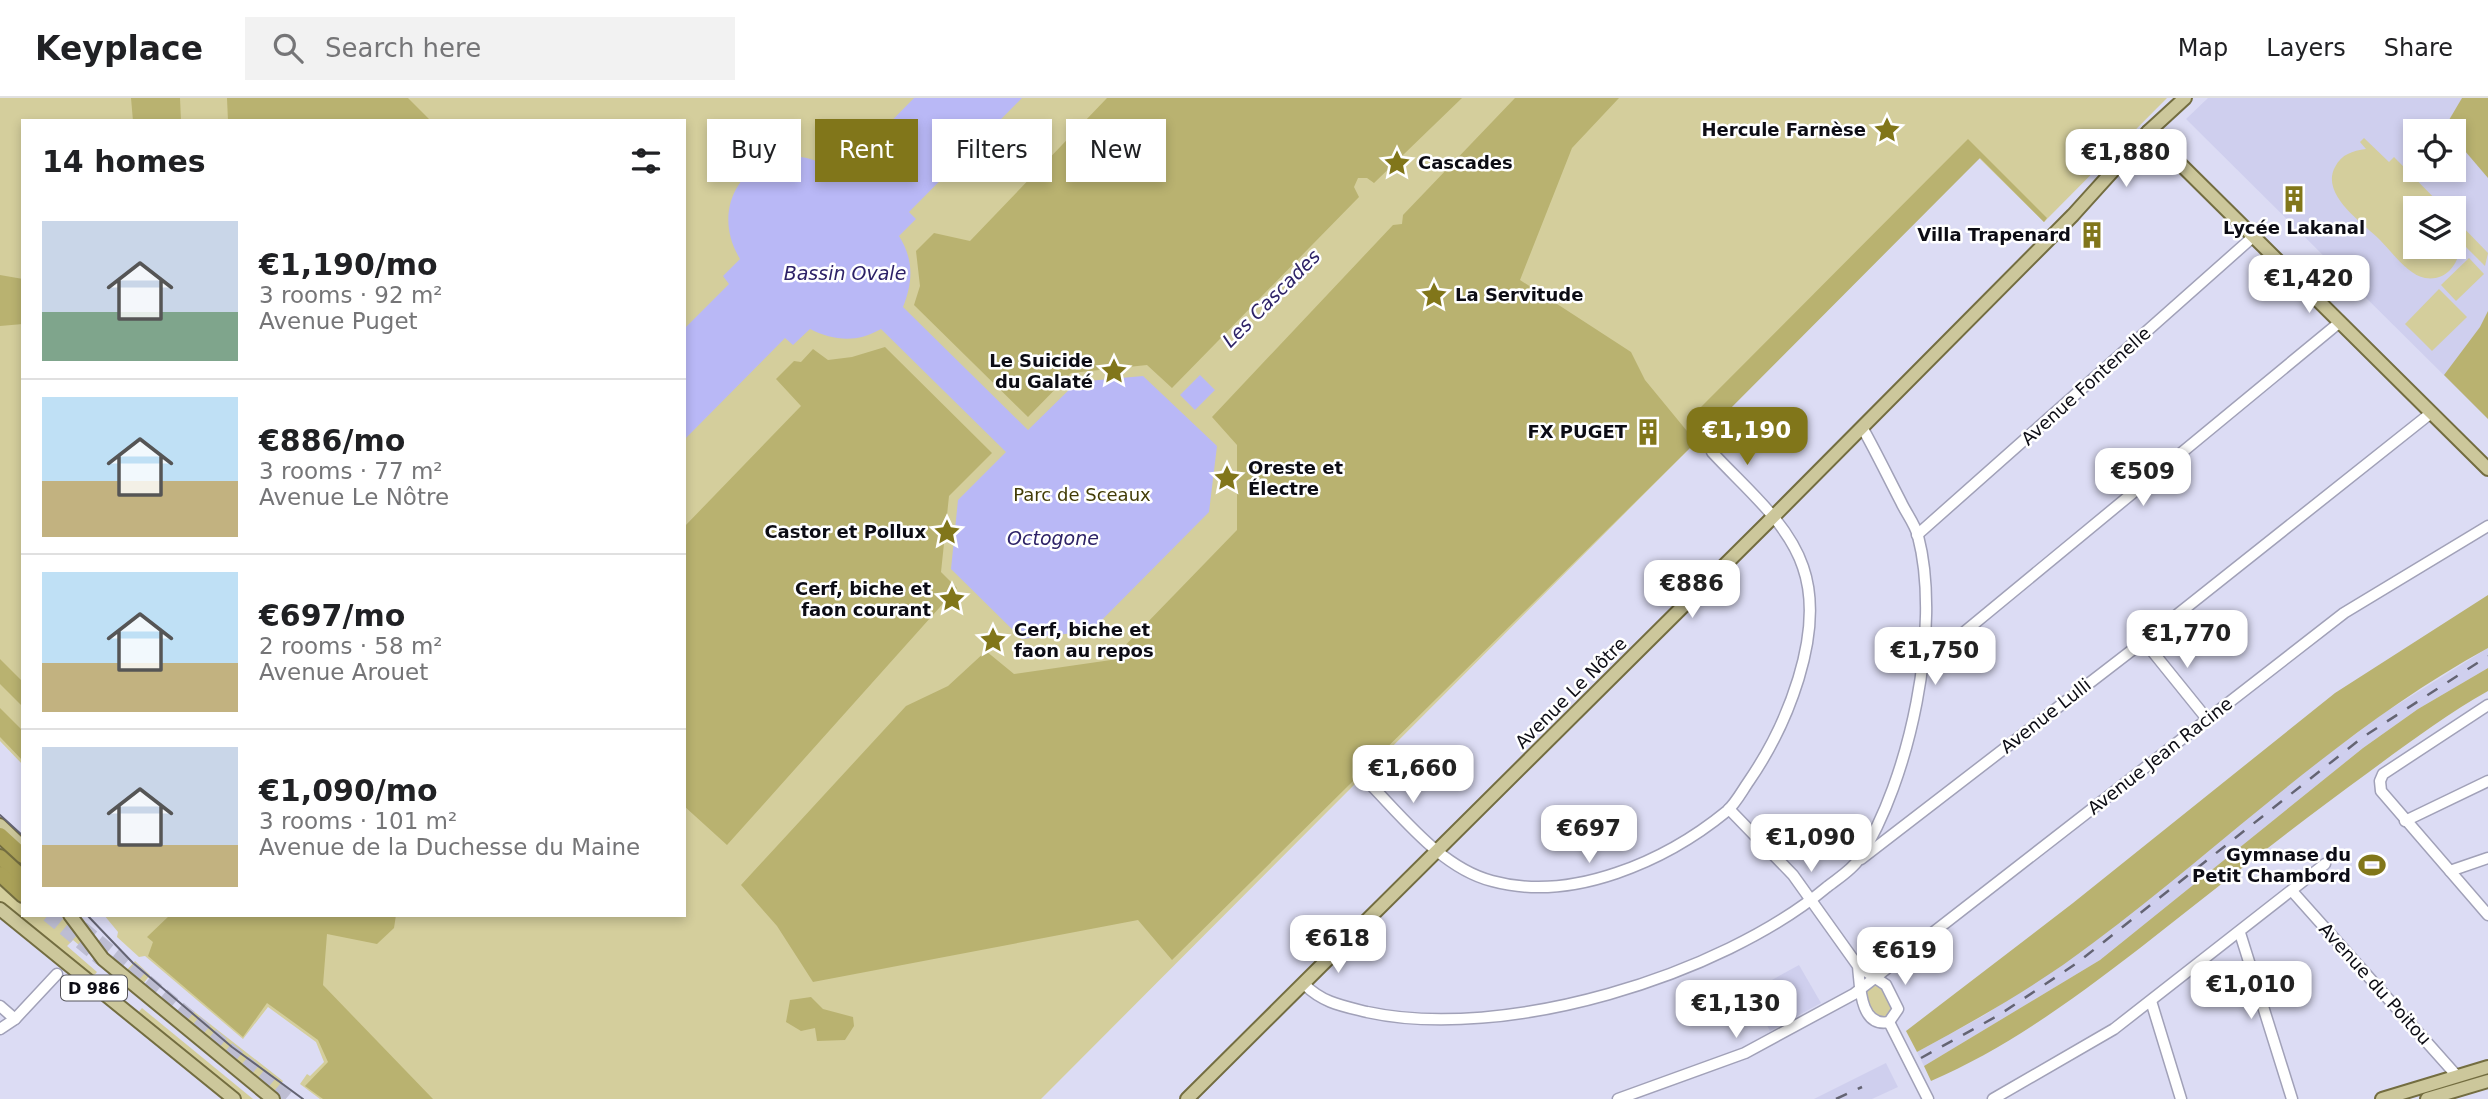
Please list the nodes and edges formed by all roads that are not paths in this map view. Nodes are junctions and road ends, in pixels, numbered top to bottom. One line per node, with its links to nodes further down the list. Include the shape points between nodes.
1 (2185, 98): 3 (main road)
2 (2191, 98): 3 (main road)
3 (2151, 135): 4 (main road); 7 (main road, Avenue Le Nôtre)
4 (2254, 236): 5 (main road); 12 (street, Avenue Fontenelle)
5 (2340, 323): 6 (main road); 14 (street)
6 (2431, 413): 9 (main road); 13 (street, Avenue Lulli)
7 (1862, 426): 10 (main road, Avenue Le Nôtre); 12 (street)
8 (1712, 452): 10 (street)
9 (2488, 469)
10 (1772, 518): 19 (street, via 1792,540 1804,569 1807,641 1787,711 1756,771); 24 (main road, Avenue Le Nôtre)
11 (2488, 526): 16 (street, Avenue Jean Racine, via 2360,602)
12 (1917, 535): 14 (street, via 1926,606)
13 (2144, 641): 16 (street); 28 (street, Avenue Lulli)
14 (1923, 666): 28 (street, via 1915,714 1889,796)
15 (2488, 705): 20 (street, via 2384,774 2381,791)
16 (2207, 719): 42 (street, Avenue Jean Racine)
17 (1366, 780): 24 (street)
18 (2488, 781): 20 (street)
19 (1729, 809): 24 (street, via 1646,860 1560,887 1491,881 1463,870); 35 (street, via 1793,875)
20 (2405, 821): 30 (street)
21 (0, 825): 23 (main road)
22 (0, 835): 25 (highway)
23 (21, 845)
24 (1439, 851): 43 (main road, Avenue Le Nôtre)
25 (21, 854)
26 (0, 857): 32 (highway)
27 (2488, 858): 30 (street)
28 (1858, 861): 35 (street, Avenue Lulli)
29 (2325, 864): 33 (street)
30 (2450, 870): 37 (street)
31 (0, 874): 34 (highway)
32 (21, 876)
33 (2292, 891): 39 (street); 51 (street, Avenue du Poitou)
34 (21, 893)
35 (1811, 901): 40 (street); 43 (street, Avenue Lulli, via 1716,956 1594,997 1538,1009 1476,1017 1389,1017 1325,1002)
36 (0, 909): 55 (main road, D 986)
37 (2488, 915)
38 (72, 917): 56 (main road, D 986, via 103,959)
39 (2239, 933): 45 (street); 63 (street)
40 (1858, 966): 42 (street); 44 (street)
41 (57, 974): 47 (street)
42 (1877, 976): 44 (street); 48 (street, via 1897,1003 1897,1014)
43 (1305, 985): 52 (main road, Avenue Le Nôtre)
44 (1860, 988): 48 (street, via 1871,1018); 59 (street, via 1745,1053)
45 (2151, 1001): 61 (street, via 2093,1042); 62 (street)
46 (0, 1006): 47 (street)
47 (15, 1019): 49 (street)
48 (1889, 1022): 60 (street)
49 (0, 1029)
50 (2488, 1067): 51 (main road)
51 (2457, 1076): 64 (main road)
52 (1213, 1077): 57 (main road, Avenue Le Nôtre); 58 (main road, Avenue Le Nôtre)
53 (2488, 1081): 54 (main road)
54 (2466, 1094): 65 (main road)
55 (234, 1099)
56 (273, 1099)
57 (1187, 1099)
58 (1196, 1099)
59 (1618, 1099)
60 (1928, 1099)
61 (1993, 1099)
62 (2180, 1099)
63 (2292, 1099)
64 (2382, 1099)
65 (2427, 1099)

